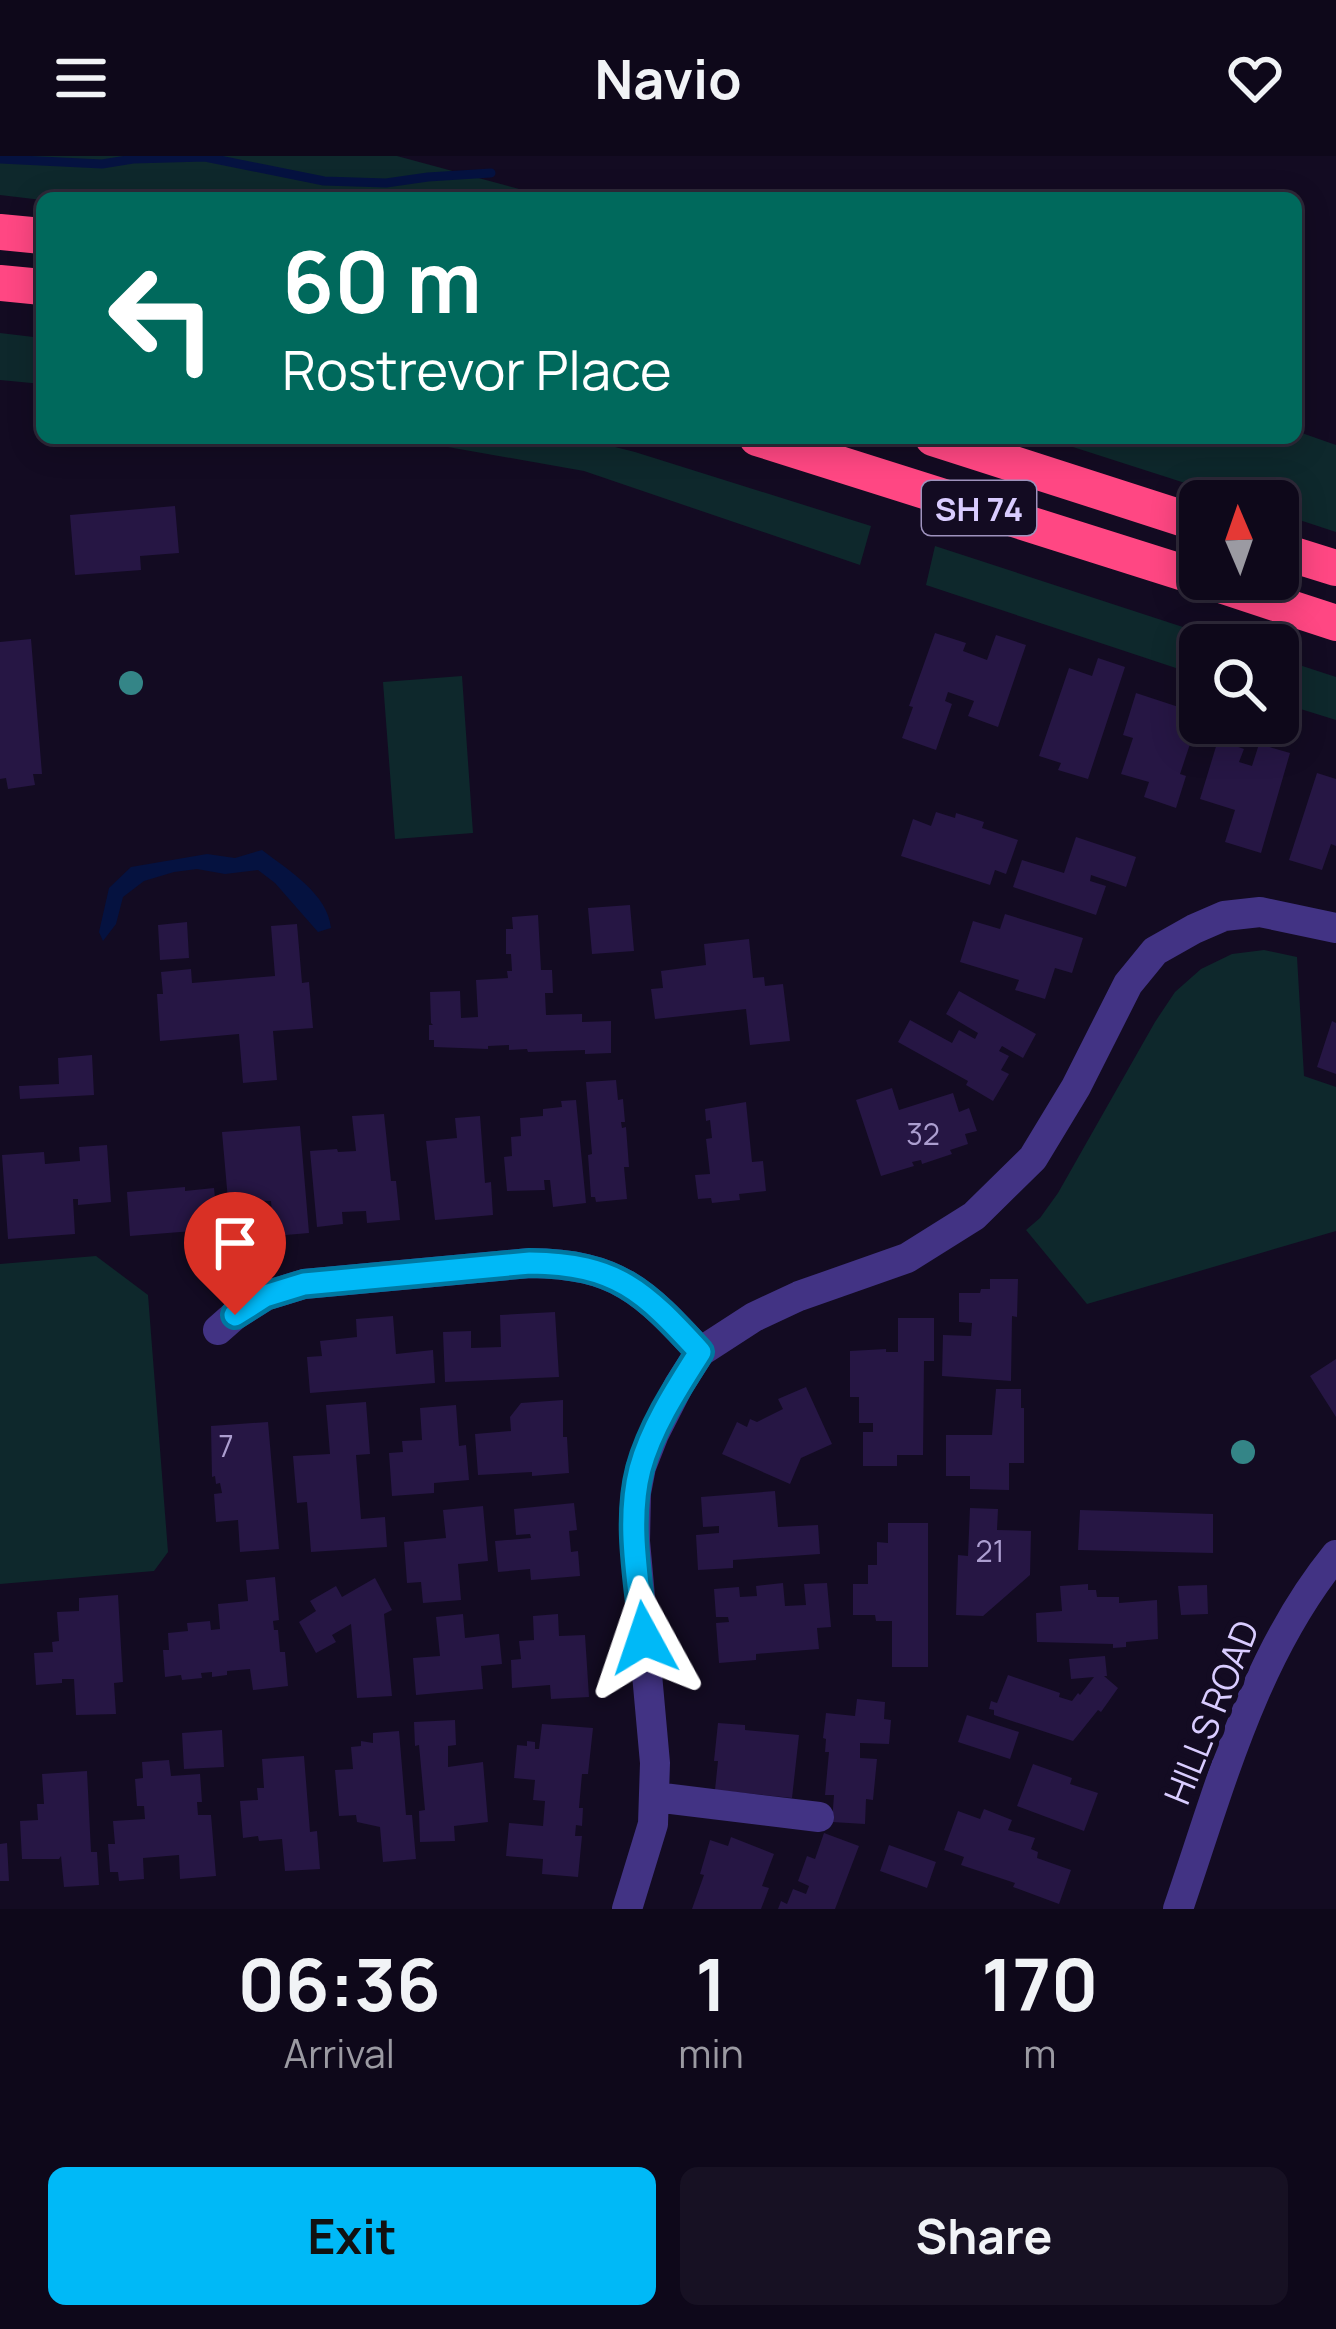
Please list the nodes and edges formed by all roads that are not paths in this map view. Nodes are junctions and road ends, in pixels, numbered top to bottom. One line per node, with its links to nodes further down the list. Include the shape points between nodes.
1 (0, 232): 2 (highway)
2 (36, 235)
3 (0, 283): 4 (highway)
4 (36, 286)
5 (776, 444): 10 (highway, SH 74)
6 (952, 444): 7 (highway, SH 74)
7 (1179, 517)
8 (1299, 557): 9 (highway)
9 (1336, 568)
10 (1179, 572)
11 (1265, 600): 12 (highway, SH 74)
12 (1336, 623)
13 (1336, 928): 15 (street, via 1260,912 1224,916 1155,951 1128,984 1033,1158 974,1216 908,1258 800,1296)
14 (218, 1330): 15 (street, via 265,1296 304,1284 564,1264 634,1289)
15 (700, 1352): 17 (street, via 654,1434 636,1493)
16 (1336, 1556): 20 (street, HILLS ROAD, via 1288,1623 1252,1695)
17 (656, 1797): 18 (street); 19 (street)
18 (820, 1817)
19 (627, 1909)
20 (1178, 1909)

